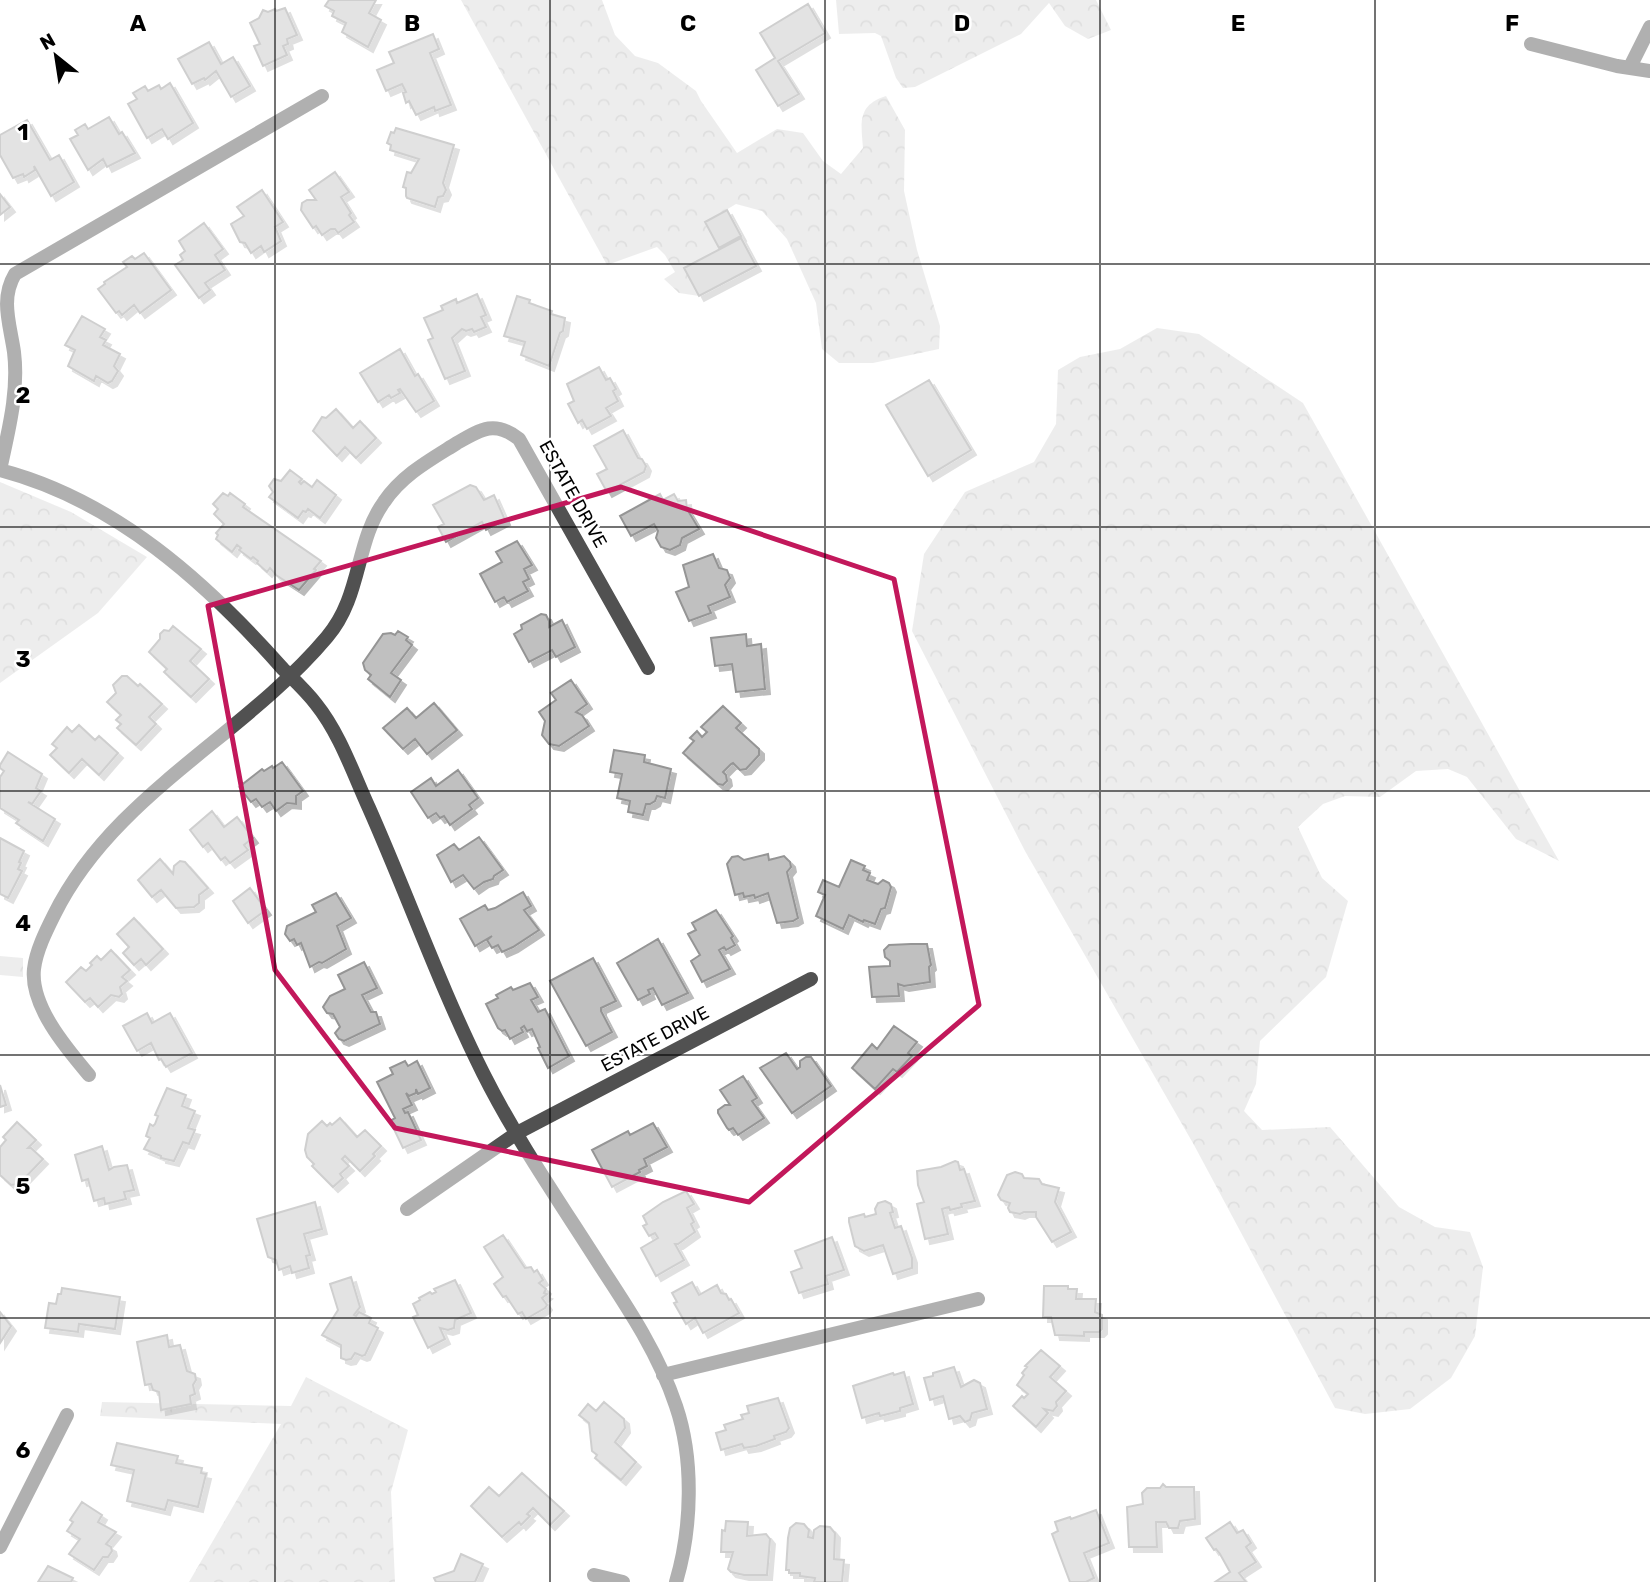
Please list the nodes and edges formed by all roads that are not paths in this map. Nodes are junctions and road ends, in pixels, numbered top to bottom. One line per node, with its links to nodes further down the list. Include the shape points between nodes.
1 (1650, 27): 3 (street)
2 (1531, 44): 3 (street)
3 (1630, 67): 4 (street)
4 (1650, 71)
5 (322, 96): 6 (street, via 15,274 8,284 5,309 16,383)
6 (0, 470): 8 (street, via 57,489 140,536 206,589)
7 (648, 668): 8 (street, ESTATE DRIVE, via 520,439 492,428 437,455 397,485 370,531 342,615)
8 (289, 676): 10 (street, ESTATE DRIVE, via 124,819 65,893 34,970 36,992 56,1036); 11 (street, via 317,705 346,754 452,1005)
9 (811, 979): 11 (street, ESTATE DRIVE)
10 (89, 1075)
11 (517, 1133): 12 (street, ESTATE DRIVE); 14 (street, via 647,1337)
12 (407, 1209)
13 (978, 1299): 14 (street)
14 (663, 1375): 19 (street, via 684,1440 688,1490 689,1525)
15 (67, 1415): 16 (street)
16 (0, 1548)
17 (594, 1575): 18 (street)
18 (623, 1582)
19 (676, 1582)

